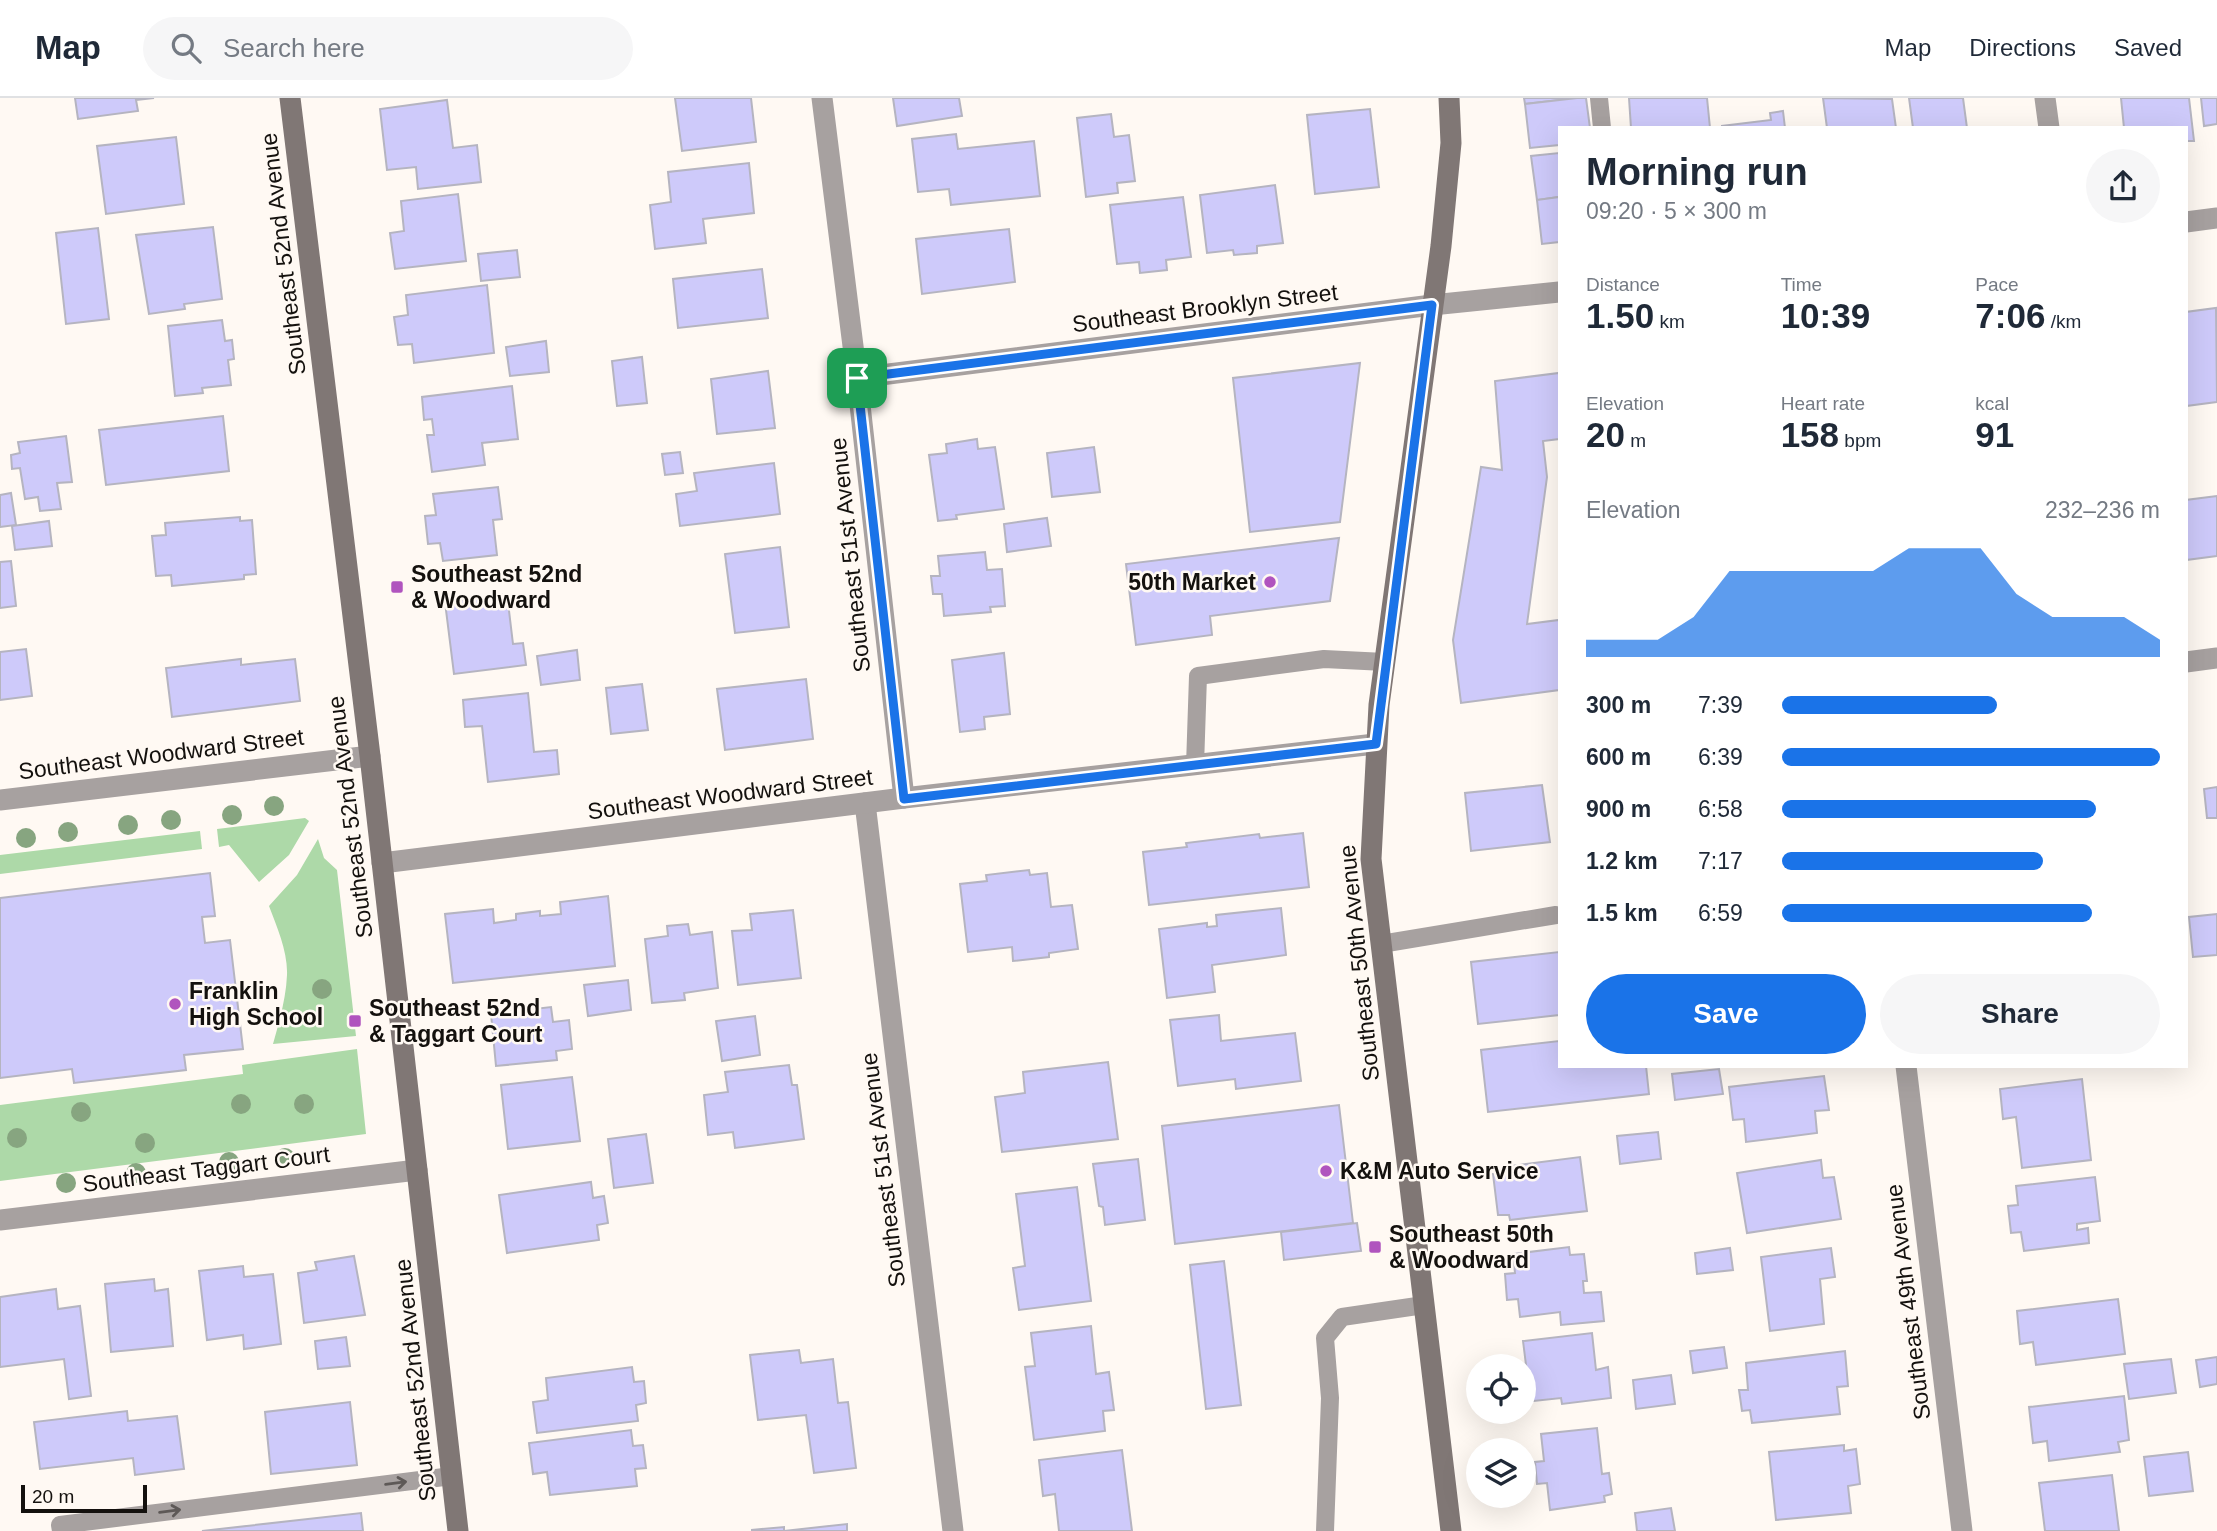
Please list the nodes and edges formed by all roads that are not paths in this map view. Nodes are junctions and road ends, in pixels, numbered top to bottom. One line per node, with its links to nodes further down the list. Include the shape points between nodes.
1 (290, 98): 17 (main road, Southeast 52nd Avenue)
2 (822, 98): 12 (street, Southeast 51st Avenue)
3 (1449, 98): 11 (main road, Southeast 50th Avenue, via 1451,142)
4 (1598, 98): 6 (lane)
5 (2045, 98): 7 (street)
6 (1602, 126)
7 (2049, 126)
8 (2217, 218): 9 (street)
9 (2188, 222)
10 (1558, 292): 11 (street, Southeast Brooklyn Street)
11 (1432, 305): 12 (street, Southeast Brooklyn Street); 14 (main road, Southeast 50th Avenue)
12 (857, 378): 19 (street, Southeast 51st Avenue)
13 (2217, 658): 15 (street)
14 (1385, 662): 16 (main road, Southeast 50th Avenue); 18 (lane, via 1324,659 1198,676)
15 (2188, 662)
16 (1376, 744): 18 (street, Southeast Woodward Street); 24 (main road, Southeast 50th Avenue, via 1371,859)
17 (370, 756): 20 (street, Southeast Woodward Street); 22 (main road, Southeast 52nd Avenue)
18 (1195, 766): 19 (street, Southeast Woodward Street)
19 (904, 799): 21 (street, Southeast Woodward Street)
20 (0, 800)
21 (865, 803): 22 (street, Southeast Woodward Street); 32 (street, Southeast 51st Avenue)
22 (382, 863): 26 (main road, Southeast 52nd Avenue)
23 (1556, 915): 24 (lane)
24 (1381, 944): 28 (main road, Southeast 50th Avenue)
25 (1906, 1068): 35 (street, Southeast 49th Avenue)
26 (418, 1170): 27 (street, Southeast Taggart Court); 29 (main road, Southeast 52nd Avenue)
27 (0, 1220)
28 (1424, 1305): 33 (lane, via 1342,1317 1325,1338 1330,1398); 34 (main road, Southeast 50th Avenue)
29 (452, 1476): 30 (lane, one-way to 29, via 60,1525); 31 (main road, Southeast 52nd Avenue)
30 (61, 1531)
31 (458, 1531)
32 (953, 1531)
33 (1325, 1531)
34 (1451, 1531)
35 (1962, 1531)

